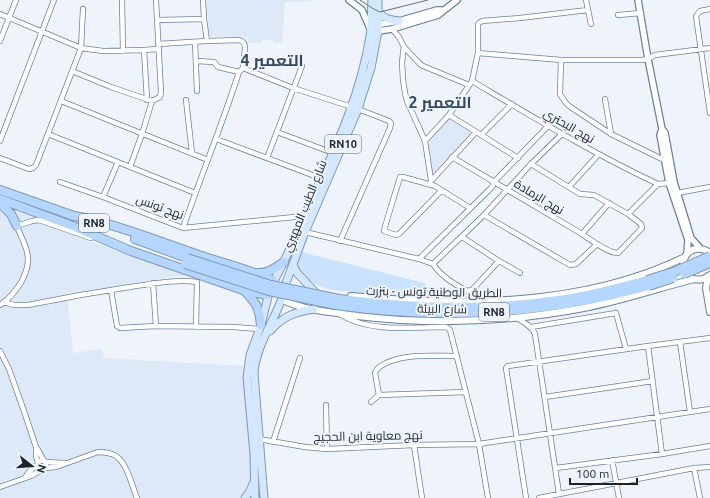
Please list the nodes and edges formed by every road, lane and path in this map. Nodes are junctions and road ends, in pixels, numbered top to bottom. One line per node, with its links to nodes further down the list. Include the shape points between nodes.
1 (16, 0): 20 (street)
2 (54, 0): 28 (street)
3 (122, 0): 38 (street)
4 (156, 0): 22 (street)
5 (203, 0): 21 (street)
6 (349, 0): 25 (street, via 362,10)
7 (372, 0): 25 (main road, شارع الطيب المهيري / RN10)
8 (378, 0): 16 (main road, شارع الطيب المهيري / RN10)
9 (457, 0): 14 (street)
10 (586, 0): 15 (street)
11 (638, 0): 17 (street)
12 (83, 9): 34 (street)
13 (710, 9): 36 (street, via 700,10 696,16)
14 (442, 10): 23 (street); 27 (street, via 438,15)
15 (588, 10): 24 (street); 39 (street, via 482,21 478,24)
16 (378, 12): 23 (main road, via 385,18); 26 (main road, شارع الطيب المهيري / RN10)
17 (641, 13): 19 (street); 40 (street)
18 (0, 14): 20 (street)
19 (618, 15)
20 (9, 18): 28 (street); 29 (street)
21 (204, 19): 22 (street); 30 (street)
22 (157, 20): 32 (street)
23 (398, 21): 26 (street)
24 (591, 24)
25 (371, 28): 26 (street); 57 (main road, شارع الطيب المهيري / RN10)
26 (378, 28): 27 (street); 57 (main road, شارع الطيب المهيري / RN10, via 370,68)
27 (392, 29): 33 (street)
28 (42, 32): 34 (street); 70 (street)
29 (0, 41)
30 (206, 41): 31 (street); 44 (street, via 242,41 245,44)
31 (195, 42): 32 (street); 42 (street)
32 (158, 46): 37 (street); 54 (street, via 161,92 160,97)
33 (404, 47): 48 (street, via 423,66); 71 (street, via 402,63 405,93)
34 (81, 48): 38 (street); 45 (street)
35 (710, 48): 36 (street)
36 (701, 49): 40 (street, via 655,55); 49 (street)
37 (144, 50): 38 (street); 54 (street)
38 (123, 51)
39 (478, 53): 41 (street); 47 (street)
40 (648, 59): 41 (street); 61 (street)
41 (561, 60): 67 (street, via 560,94 565,102)
42 (196, 61): 46 (street, via 214,62 218,67); 51 (street)
43 (302, 66): 50 (street)
44 (243, 68): 46 (street); 50 (street)
45 (72, 71): 54 (street); 55 (street)
46 (239, 72): 69 (street)
47 (472, 81): 48 (street); 56 (street, نهج البحتري)
48 (469, 85): 59 (street)
49 (708, 86): 58 (street)
50 (293, 88): 57 (street); 62 (street)
51 (197, 91)
52 (605, 99): 67 (street)
53 (186, 100): 72 (street)
54 (149, 101): 65 (street)
55 (61, 102): 64 (street); 65 (street)
56 (512, 104): 60 (street, نهج البحتري); 68 (street)
57 (355, 108): 73 (main road, شارع الطيب المهيري / RN10); 84 (main road, شارع الطيب المهيري / RN10); 112 (street, via 389,121 390,125)
58 (710, 113)
59 (449, 115): 63 (street); 71 (street)
60 (548, 126): 66 (street, نهج البحتري); 78 (street)
61 (662, 129): 80 (street, via 660,135); 96 (street, via 665,133)
62 (277, 132): 73 (street); 77 (street)
63 (476, 132): 68 (street); 75 (street)
64 (48, 134): 76 (street, via 34,168 29,169); 81 (street)
65 (142, 134): 72 (street); 83 (street)
66 (562, 134): 74 (street, نهج البحتري); 82 (street)
67 (611, 134): 80 (street)
68 (481, 135): 78 (street)
69 (216, 139): 77 (street); 79 (street)
70 (0, 141)
71 (425, 141): 86 (street)
72 (192, 153): 79 (street)
73 (333, 153): 84 (main road, شارع الطيب المهيري / RN10)
74 (598, 155): 89 (street, نهج البحتري); 90 (street)
75 (452, 157): 86 (street); 87 (street, نهج الرمادة)
76 (0, 158)
77 (266, 158): 84 (street)
78 (518, 158): 87 (street)
79 (208, 160): 95 (street)
80 (664, 160): 88 (street)
81 (118, 162): 83 (street); 97 (street)
82 (531, 164): 90 (street); 93 (street)
83 (130, 166): 95 (street)
84 (325, 179): 105 (main road, شارع الطيب المهيري / RN10); 109 (main road, شارع الطيب المهيري / RN10)
85 (60, 182): 97 (street, نهج تونس)
86 (430, 182): 94 (street); 94 (street, via 400,177 384,231 399,234)
87 (494, 182): 93 (street, نهج الرمادة); 101 (street)
88 (669, 183): 89 (street); 118 (street, via 688,240)
89 (658, 184): 102 (street)
90 (568, 187): 100 (street, via 580,194 594,195)
91 (710, 187): 96 (street)
92 (0, 190): 103 (highway, الطريق الوطنية تونس - بنزرت / RN8)
93 (508, 190): 104 (street); 110 (street, نهج الرمادة)
94 (441, 191): 101 (street)
95 (195, 193): 108 (street)
96 (677, 193): 115 (street, via 691,238)
97 (103, 197): 108 (street, نهج تونس)
98 (0, 199): 107 (highway, الطريق الوطنية تونس - بنزرت / RN8)
99 (0, 203): 106 (highway)
100 (609, 203): 102 (street); 110 (street)
101 (470, 208): 119 (street)
102 (628, 214): 113 (street, نهج الرمادة, via 641,224 642,228 618,253)
103 (70, 215): 120 (highway, الطريق الوطنية تونس - بنزرت / RN8); 126 (highway, via 99,221)
104 (484, 215): 111 (street); 113 (street, via 570,265 576,264)
105 (305, 216): 108 (street, نهج تونس); 121 (main road, شارع الطيب المهيري / RN10)
106 (17, 226): 116 (street, via 39,220); 143 (street, via 28,254 26,268 13,294)
107 (74, 227): 116 (highway, RN8); 120 (highway, الطريق الوطنية تونس - بنزرت / RN8)
108 (183, 228)
109 (305, 232): 112 (street); 125 (main road, شارع الطيب المهيري / RN10)
110 (582, 234): 113 (street, نهج الرمادة)
111 (462, 237): 122 (street); 124 (street)
112 (340, 241): 119 (street)
113 (597, 244)
114 (710, 246): 115 (street)
115 (700, 249): 117 (main road, via 706,250); 118 (main road, شارع البيئة, via 690,251)
116 (131, 251): 128 (highway)
117 (710, 255): 134 (highway, الطريق الوطنية تونس - بنزرت / RN8, bridge)
118 (686, 256): 130 (main road, via 683,262 686,273); 140 (main road, شارع البيئة, via 614,284)
119 (419, 259): 124 (street)
120 (186, 261): 145 (highway, الطريق الوطنية تونس - بنزرت / RN8, bridge, via 269,291)
121 (284, 262): 126 (highway, via 264,273); 131 (main road, شارع الطيب المهيري / RN10)
122 (499, 262): 124 (street, شارع البيئة, via 470,291 444,277); 127 (street)
123 (710, 263): 134 (highway, الطريق الوطنية تونس - بنزرت / RN8, bridge, via 678,276)
124 (433, 264)
125 (293, 266): 135 (main road, شارع الطيب المهيري / RN10); 139 (main road)
126 (253, 272): 131 (highway)
127 (520, 273)
128 (205, 276): 132 (street); 138 (highway)
129 (709, 276): 130 (main road, شارع البيئة); 136 (main road)
130 (696, 279): 136 (main road); 148 (main road, شارع البيئة, via 589,307)
131 (274, 280): 135 (main road, via 282,280); 141 (main road, RN10, via 267,285)
132 (197, 282): 133 (street); 150 (street)
133 (153, 283): 137 (street); 149 (street)
134 (648, 283): 144 (highway, الطريق الوطنية تونس - بنزرت / RN8); 145 (highway, الطريق الوطنية تونس - بنزرت / RN8, via 616,295 588,301 509,312 437,313)
135 (287, 284): 139 (main road, شارع البيئة); 142 (main road, RN10, via 288,293)
136 (706, 288): 147 (main road)
137 (110, 290): 143 (street, via 28,304); 149 (street, via 118,328)
138 (243, 290): 141 (highway); 151 (highway, via 257,305)
139 (315, 292): 140 (main road, شارع البيئة, via 363,298 437,301)
140 (560, 295): 144 (highway, RN8)
141 (268, 296): 142 (main road, via 274,301); 151 (main road, RN10)
142 (282, 300): 146 (main road, شارع البيئة, via 292,305); 153 (main road, RN10)
143 (2, 303)
144 (520, 305): 145 (highway, الطريق الوطنية تونس - بنزرت / RN8)
145 (338, 306): 146 (main road, شارع البيئة); 148 (main road, شارع البيئة, via 368,317 438,321); 159 (street, via 344,316 375,327 448,328)
146 (314, 309): 153 (main road, via 289,315 275,325)
147 (710, 311)
148 (517, 318): 152 (street)
149 (156, 326): 150 (street)
150 (196, 327): 151 (street)
151 (260, 327): 189 (main road, RN10, via 250,355 247,377)
152 (531, 328): 157 (street, via 616,313); 161 (street, via 536,334)
153 (265, 337): 173 (main road, RN10, via 254,373)
154 (710, 338): 155 (street)
155 (680, 342): 156 (street); 169 (street)
156 (648, 346): 157 (street); 162 (street)
157 (626, 349): 161 (street)
158 (0, 351): 178 (street)
159 (457, 356): 163 (street); 164 (street, via 400,358 380,366 375,373)
160 (300, 358): 174 (street)
161 (540, 361): 165 (street); 172 (street, via 506,368)
162 (653, 381): 165 (street); 170 (street)
163 (466, 392): 164 (street); 175 (street)
164 (379, 395): 166 (street)
165 (545, 397): 171 (street)
166 (371, 402)
167 (326, 405): 179 (street)
168 (710, 409): 169 (street, نهج معاوية ابن الحجيج)
169 (690, 412): 170 (street, نهج معاوية ابن الحجيج)
170 (658, 417): 171 (street, نهج معاوية ابن الحجيج); 180 (street)
171 (551, 433): 172 (street, نهج معاوية ابن الحجيج); 186 (street)
172 (517, 438): 175 (street, نهج معاوية ابن الحجيج); 200 (street)
173 (259, 439): 174 (street, نهج معاوية ابن الحجيج); 197 (main road, RN10)
174 (273, 442): 179 (street, نهج معاوية ابن الحجيج)
175 (479, 444): 176 (street, نهج معاوية ابن الحجيج); 199 (street)
176 (414, 445): 179 (street, نهج معاوية ابن الحجيج); 198 (street)
177 (710, 446): 180 (street)
178 (36, 447): 182 (street); 184 (street)
179 (327, 449)
180 (662, 454): 181 (street)
181 (612, 460): 186 (street); 191 (street)
182 (45, 461): 183 (street); 184 (street, via 40,460); 188 (street)
183 (66, 463): 188 (street); 194 (street, via 98,452 117,456 124,465)
184 (38, 464): 188 (street, via 38,468); 190 (street)
185 (710, 467): 187 (street)
186 (556, 468): 193 (street)
187 (694, 468): 191 (street); 203 (street)
188 (43, 469): 190 (street)
189 (255, 476): 195 (main road); 196 (main road, RN10)
190 (25, 478): 192 (street)
191 (616, 483): 193 (street); 202 (street)
192 (0, 487)
193 (559, 494): 201 (street)
194 (137, 498)
195 (245, 498)
196 (255, 498)
197 (264, 498)
198 (422, 498)
199 (488, 498)
200 (526, 498)
201 (539, 498)
202 (619, 498)
203 (700, 498)

